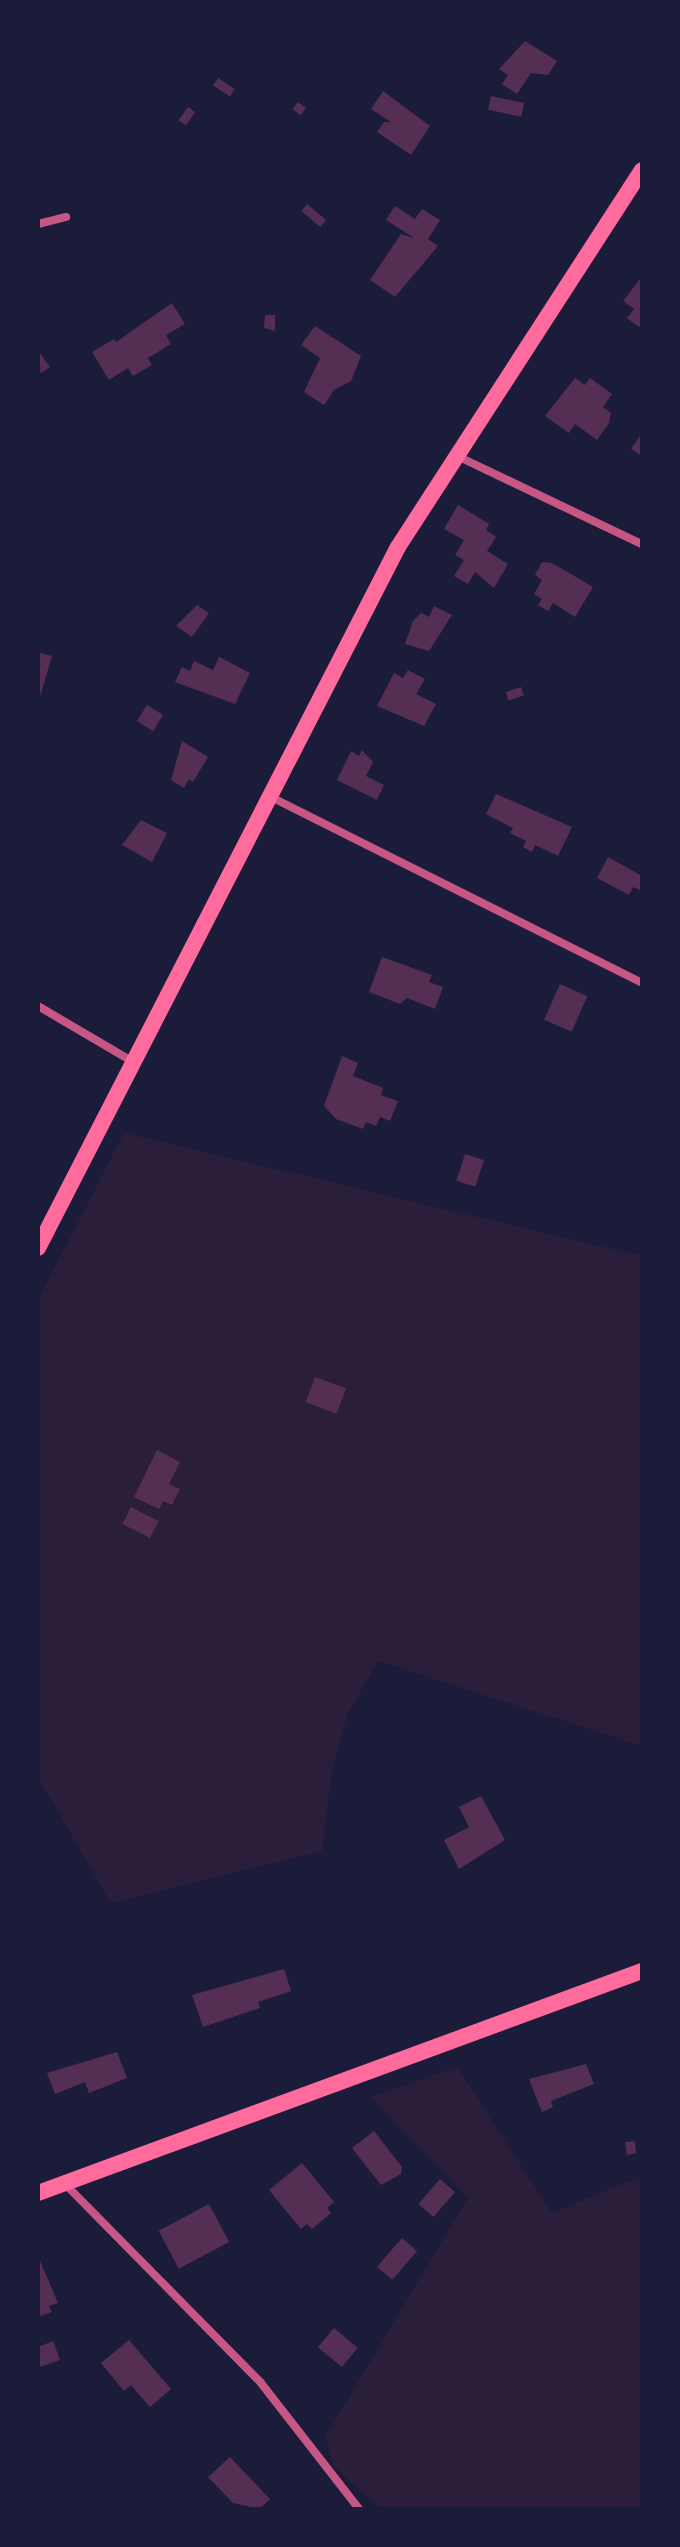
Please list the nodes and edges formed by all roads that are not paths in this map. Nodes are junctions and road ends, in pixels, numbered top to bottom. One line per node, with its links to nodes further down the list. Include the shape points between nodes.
1 (642, 170): 4 (main road)
2 (66, 217): 3 (street)
3 (38, 224)
4 (454, 455): 5 (street); 6 (main road, via 383,574)
5 (642, 544)
6 (269, 795): 7 (street); 9 (main road)
7 (642, 983)
8 (38, 1006): 9 (street)
9 (136, 1063): 10 (main road)
10 (38, 1248)
11 (642, 1971): 12 (main road)
12 (64, 2184): 13 (main road); 14 (street, via 261,2383)
13 (38, 2193)
14 (359, 2509)

